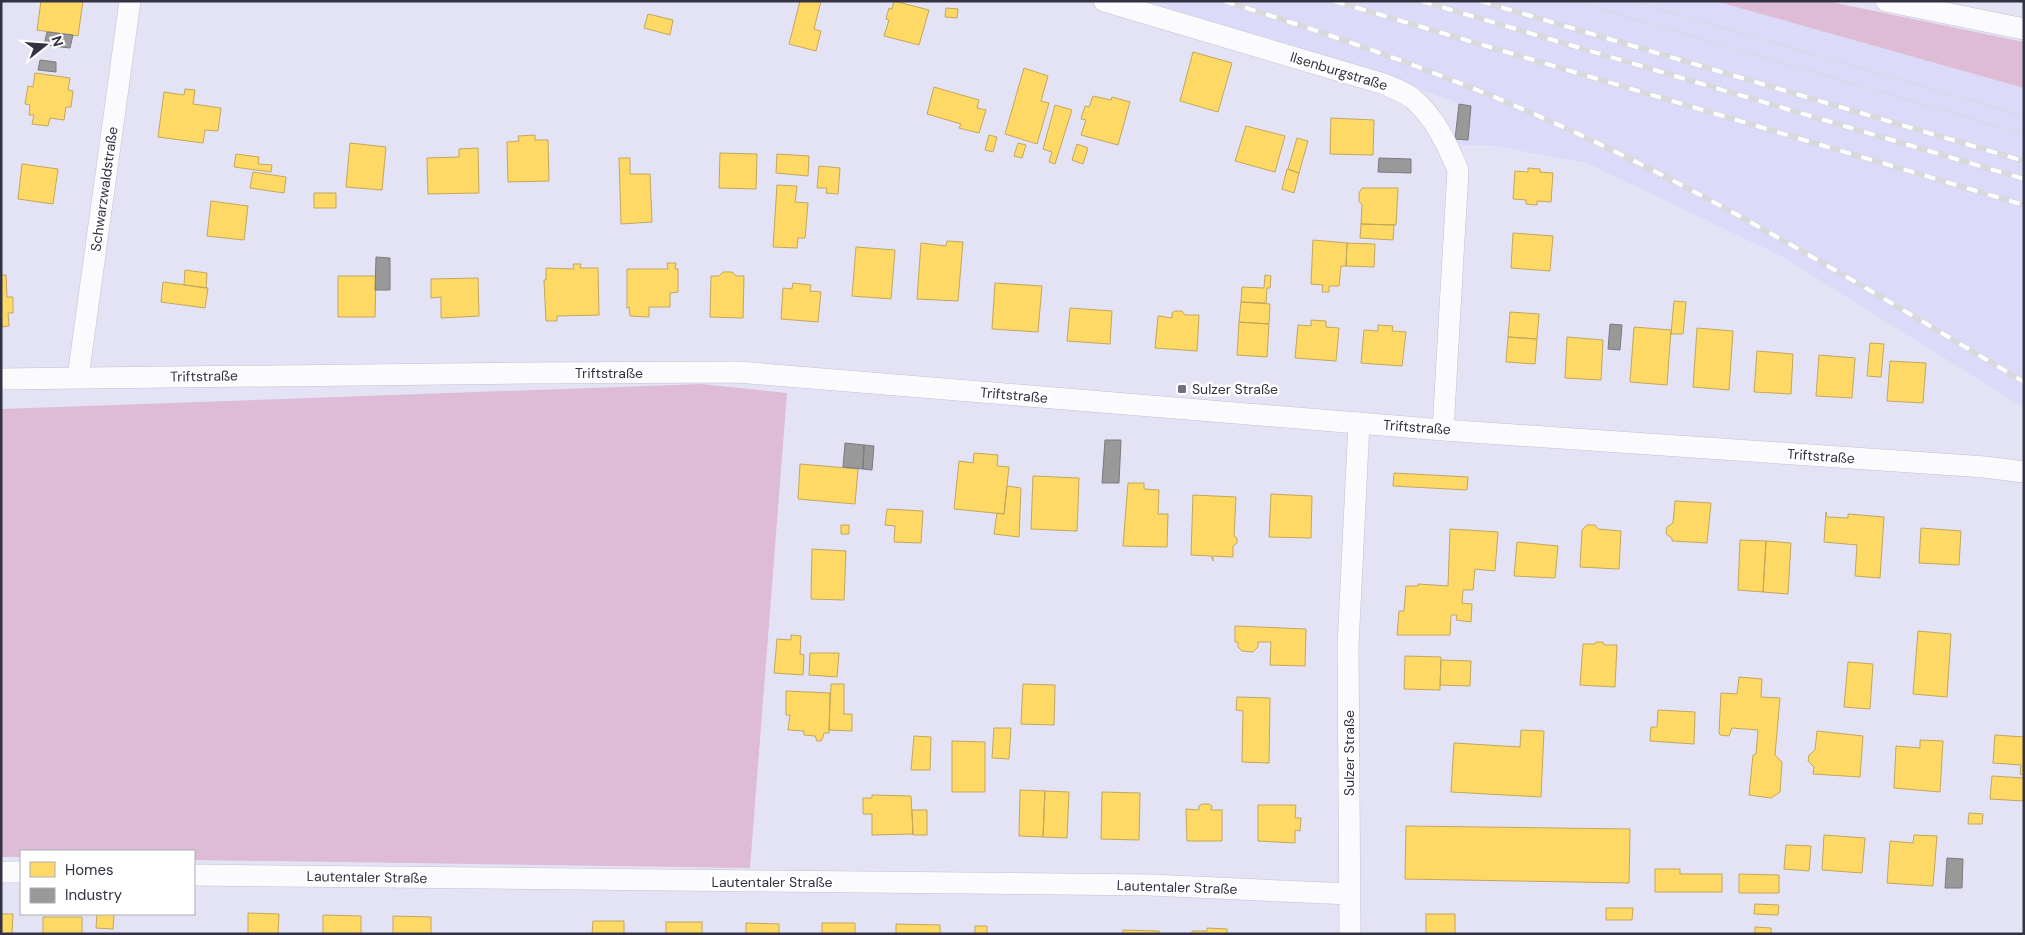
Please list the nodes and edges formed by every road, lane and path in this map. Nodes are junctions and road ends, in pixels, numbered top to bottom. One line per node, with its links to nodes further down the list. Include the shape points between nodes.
1 (130, 1): 5 (street, Schwarzwaldstraße)
2 (1104, 1): 8 (street, Ilsenburgstraße, via 1384,84 1411,97 1432,119 1458,170)
3 (1886, 1): 4 (street)
4 (2024, 29)
5 (78, 377): 6 (street, Triftstraße); 7 (street, Triftstraße, via 738,372)
6 (1, 380)
7 (1358, 423): 8 (street, Triftstraße); 13 (street, Sulzer Straße, via 1348,646)
8 (1443, 430): 9 (street, Triftstraße)
9 (2024, 472)
10 (1, 872): 11 (street)
11 (20, 872)
12 (195, 875): 13 (street, Lautentaler Straße, via 1150,885)
13 (1350, 894): 14 (street, Sulzer Straße)
14 (1350, 934)

